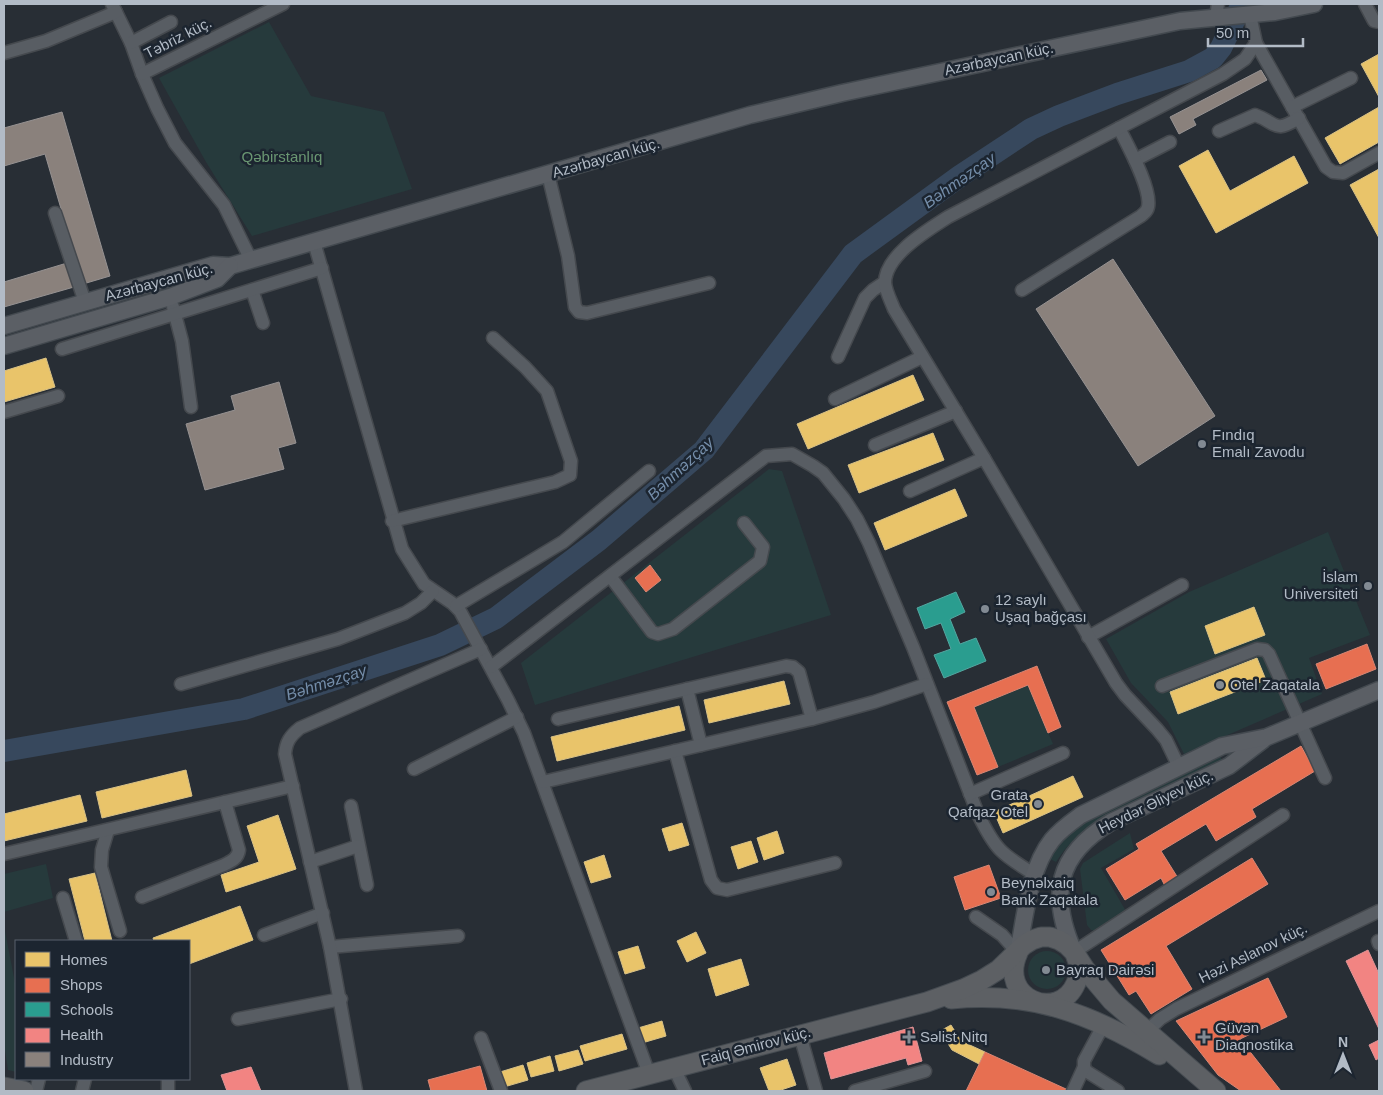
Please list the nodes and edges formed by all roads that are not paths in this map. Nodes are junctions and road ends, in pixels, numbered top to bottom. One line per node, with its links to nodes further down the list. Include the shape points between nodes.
1 (283, 4): 12 (street, Təbriz küç.)
2 (1314, 4): 6 (main road)
3 (1365, 4): 8 (street, via 1374,21)
4 (114, 8): 9 (street); 11 (street, via 46,41)
5 (1217, 10): 6 (main road, Azərbaycan küç.); 20 (main road, Azərbaycan küç., via 1180,21 750,115)
6 (1250, 15): 10 (street)
7 (171, 22): 9 (street)
8 (1379, 22)
9 (131, 43): 12 (street)
10 (1256, 43): 14 (street); 15 (street, via 1245,59 1223,74)
11 (4, 53)
12 (142, 74): 23 (street, via 176,143 224,206)
13 (1351, 78): 14 (street)
14 (1296, 113): 16 (street, via 1286,126 1278,127 1255,115); 18 (street, via 1326,167 1333,172 1343,173)
15 (1119, 128): 19 (street); 26 (street, via 926,231 897,256)
16 (1219, 132)
17 (1170, 142): 19 (street)
18 (1379, 153)
19 (1135, 160): 29 (street, via 1149,201 1148,210)
20 (548, 174): 22 (main road, Azərbaycan küç.); 27 (street, via 568,256 575,307 579,312 587,313)
21 (55, 213): 31 (street)
22 (314, 242): 23 (main road, Azərbaycan küç.); 25 (street)
23 (251, 260): 24 (main road, Azərbaycan küç.)
24 (230, 266): 30 (main road, via 217,279); 31 (main road, Azərbaycan küç., via 213,265)
25 (322, 268): 28 (street); 50 (street)
26 (885, 282): 39 (street, via 865,298); 40 (street, via 894,309)
27 (709, 283)
28 (252, 290): 32 (street); 34 (street)
29 (1022, 290)
30 (170, 297): 32 (street); 33 (main road)
31 (85, 302): 33 (main road); 35 (main road, Azərbaycan küç.)
32 (175, 314): 38 (street); 43 (street)
33 (91, 321): 37 (main road)
34 (263, 323)
35 (4, 326)
36 (493, 338): 50 (street, via 547,391 571,461 570,475 555,482)
37 (4, 346)
38 (62, 349)
39 (838, 357)
40 (922, 357): 42 (street); 44 (street)
41 (58, 396): 45 (street)
42 (834, 398)
43 (191, 407)
44 (956, 411): 46 (street); 47 (street)
45 (4, 412)
46 (875, 445)
47 (984, 458): 49 (street); 56 (street)
48 (649, 471): 55 (street, via 562,542)
49 (910, 491)
50 (392, 521): 54 (street, via 411,565)
51 (744, 523): 52 (street, via 763,547 760,561 673,629 658,634 652,632)
52 (610, 576): 58 (street); 60 (street, via 766,456 792,454 823,473 844,500 869,543)
53 (1182, 585): 56 (street)
54 (433, 591): 55 (street); 59 (street, via 405,613 338,640)
55 (458, 609): 57 (street)
56 (1088, 637): 72 (street, via 1125,695 1166,740)
57 (479, 646): 58 (street); 76 (street, via 300,728 286,745 285,754)
58 (491, 667): 64 (street)
59 (181, 684)
60 (927, 684): 66 (street); 77 (street)
61 (1162, 686): 67 (street, via 1257,649 1265,650)
62 (687, 689): 65 (street); 66 (street, via 793,667 799,672); 69 (street)
63 (1379, 690): 67 (main road)
64 (517, 717): 73 (street); 75 (street)
65 (558, 719)
66 (812, 719): 69 (street)
67 (1300, 722): 68 (main road); 74 (street)
68 (1267, 737): 72 (main road, via 1222,746); 98 (main road, Heydər Əliyev küç., via 1229,766 1111,822 1078,846 1067,864 1060,899 1066,934)
69 (701, 745): 70 (street)
70 (675, 751): 75 (street); 85 (street, via 711,880 717,888 727,890)
71 (1063, 753): 77 (street)
72 (1179, 767): 86 (main road, via 1081,815 1064,827 1051,840)
73 (414, 769)
74 (1325, 778)
75 (543, 782): 111 (street)
76 (293, 786): 78 (street); 84 (street)
77 (970, 794): 86 (street, via 996,847)
78 (225, 802): 81 (street); 88 (street, via 238,855 224,865)
79 (352, 806): 82 (street)
80 (1282, 815): 98 (street)
81 (108, 830): 83 (street); 93 (street, via 101,867)
82 (358, 846): 84 (street); 87 (street)
83 (4, 854)
84 (310, 862): 91 (street)
85 (835, 864)
86 (1034, 874): 99 (main road)
87 (367, 885)
88 (142, 897)
89 (63, 898): 96 (street)
90 (1379, 911): 105 (street, Həzi Aslanov küç., via 1176,1008)
91 (322, 914): 94 (street); 97 (street)
92 (976, 918): 99 (street, via 1002,935)
93 (120, 931)
94 (264, 935)
95 (458, 936): 97 (street)
96 (76, 940)
97 (330, 947): 100 (street)
98 (1074, 952): 99 (highway, via 1068,945 1050,937 1032,940); 102 (highway, via 1079,970 1074,988 1060,1000); 105 (highway, via 1112,1001)
99 (1018, 953): 101 (highway, via 982,980); 102 (highway, via 1013,971 1018,989 1025,996)
100 (341, 1000): 103 (street); 115 (street)
101 (927, 1002): 102 (highway, via 986,997); 106 (highway, Faiq Əmirov küç.)
102 (1042, 1003): 104 (highway)
103 (238, 1020)
104 (1104, 1024): 108 (street, via 1084,1061); 113 (highway)
105 (1146, 1032): 113 (highway)
106 (800, 1035): 109 (highway, Faiq Əmirov küç.); 119 (street)
107 (481, 1038): 116 (street)
108 (1084, 1067): 121 (street); 122 (street)
109 (674, 1068): 111 (highway, Faiq Əmirov küç.); 118 (street)
110 (925, 1071): 120 (street)
111 (649, 1074): 117 (highway, Faiq Əmirov küç.)
112 (4, 1087): 114 (highway)
113 (1211, 1088)
114 (24, 1091)
115 (356, 1091)
116 (501, 1091)
117 (586, 1091)
118 (684, 1091)
119 (816, 1091)
120 (855, 1091)
121 (1073, 1091)
122 (1118, 1091)

